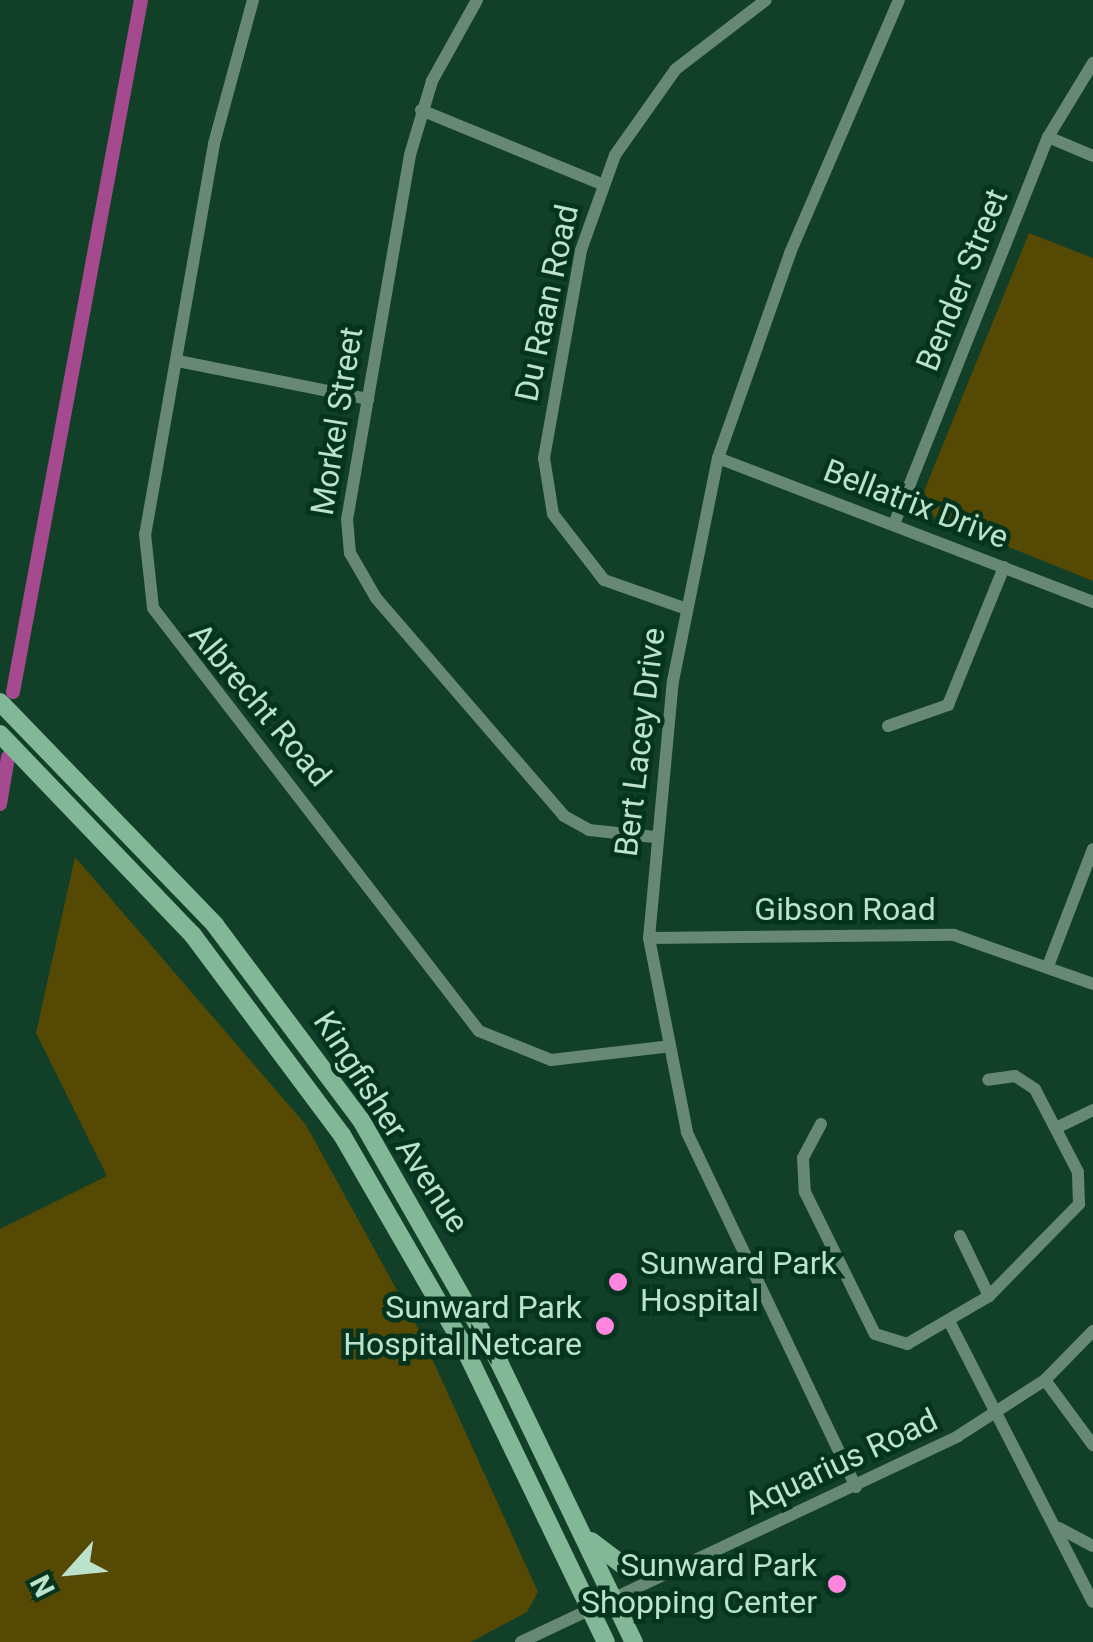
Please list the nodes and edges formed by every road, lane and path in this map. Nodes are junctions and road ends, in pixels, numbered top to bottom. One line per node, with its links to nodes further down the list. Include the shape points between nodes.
1 (253, 0): 10 (street, Albrecht Road, via 214,144)
2 (477, 0): 6 (street, Morkel Street)
3 (766, 0): 9 (street, Du Raan Road, via 660,86)
4 (894, 2): 12 (street, Bert Lacey Drive, via 755,342)
5 (1093, 63): 7 (street, Bender Street)
6 (421, 110): 9 (street); 11 (street, Morkel Street)
7 (1048, 137): 8 (street); 13 (street, Bender Street)
8 (1093, 156)
9 (601, 184): 16 (street, Du Raan Road, via 568,316 545,484 553,514 604,580)
10 (178, 361): 11 (street); 25 (street, Albrecht Road, via 144,552 153,608 174,646 371,881 479,1032 551,1060)
11 (368, 399): 20 (street, Morkel Street, via 347,531 358,574 564,816 589,830)
12 (718, 458): 13 (street, Bellatrix Drive); 16 (street, Bert Lacey Drive)
13 (894, 524): 14 (street, Bellatrix Drive)
14 (1004, 567): 15 (street, Bellatrix Drive); 18 (street, via 948,705)
15 (1093, 602)
16 (684, 608): 20 (street, Bert Lacey Drive)
17 (0, 702): 39 (street, Kingfisher Avenue, via 215,925 362,1120 485,1334)
18 (888, 726)
19 (0, 734): 44 (street, Kingfisher Avenue, via 192,934 342,1135 460,1340)
20 (655, 837): 22 (street, Bert Lacey Drive)
21 (1093, 849): 23 (street)
22 (649, 938): 23 (street, Gibson Road, via 941,934); 25 (street, Bert Lacey Drive)
23 (1048, 966): 24 (street, Gibson Road)
24 (1093, 984)
25 (663, 1047): 37 (street, Bert Lacey Drive, via 693,1146)
26 (988, 1080): 29 (street, via 1029,1083)
27 (1093, 1110): 29 (street)
28 (822, 1124): 32 (street, via 803,1158 802,1180 870,1326 899,1345)
29 (1056, 1128): 31 (street, via 1078,1172 1079,1204)
30 (960, 1236): 31 (street)
31 (990, 1296): 32 (street)
32 (951, 1325): 35 (street)
33 (1093, 1330): 34 (street, Aquarius Road)
34 (1044, 1380): 35 (street, Aquarius Road); 36 (street)
35 (1002, 1411): 37 (street, Aquarius Road); 38 (street)
36 (1090, 1435)
37 (856, 1487): 41 (street, Aquarius Road)
38 (1058, 1528): 40 (street); 43 (street)
39 (580, 1530): 41 (street, via 624,1566); 42 (street, Kingfisher Avenue)
40 (1093, 1546)
41 (672, 1571): 42 (street, Aquarius Road)
42 (613, 1599): 44 (street, Aquarius Road); 47 (street, Kingfisher Avenue)
43 (1093, 1602)
44 (591, 1610): 45 (street, Aquarius Road); 46 (street, Kingfisher Avenue)
45 (520, 1642)
46 (606, 1642)
47 (634, 1642)

